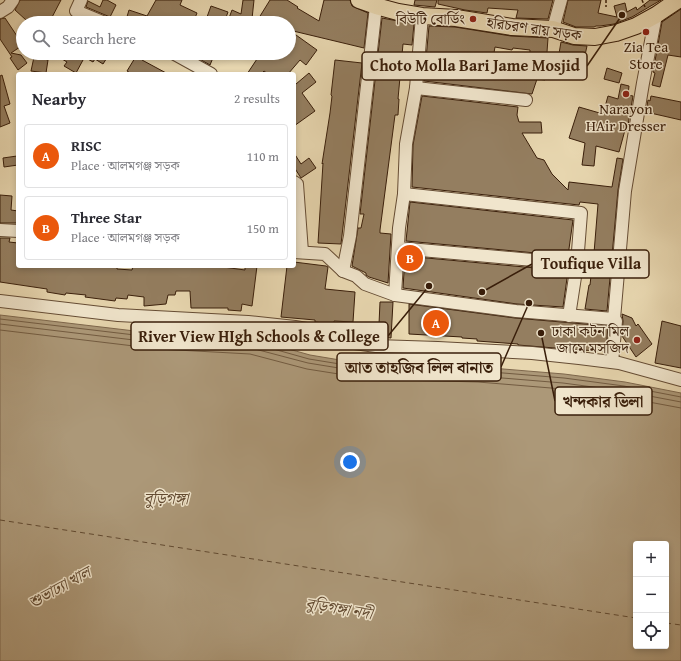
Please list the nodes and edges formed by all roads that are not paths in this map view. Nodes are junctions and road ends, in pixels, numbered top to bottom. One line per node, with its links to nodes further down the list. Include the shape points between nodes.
1 (14, 0): 7 (street)
2 (81, 0): 9 (street, via 76,11)
3 (359, 0): 6 (main road, হরিচরণ রায় সড়ক)
4 (561, 0): 11 (street)
5 (678, 0): 8 (main road, হরিচরণ রায় সড়ক)
6 (376, 6): 10 (main road, হরিচরণ রায় সড়ক); 23 (street, via 350,236)
7 (0, 12)
8 (656, 15): 11 (main road, হরিচরণ রায় সড়ক, via 616,34 595,38 574,36); 27 (street, via 625,191)
9 (88, 16)
10 (422, 16): 11 (main road, হরিচরণ রায় সড়ক, via 456,18 512,27); 14 (street)
11 (553, 29)
12 (186, 60): 13 (street)
13 (207, 72)
14 (416, 88): 15 (street); 17 (street, via 406,144)
15 (526, 100)
16 (296, 183): 21 (street)
17 (404, 194): 20 (street); 22 (street, via 581,213)
18 (0, 230): 19 (street)
19 (16, 232)
20 (398, 248): 22 (street); 24 (street)
21 (298, 252): 23 (street, via 326,254)
22 (577, 264): 26 (street)
23 (343, 271): 24 (street, via 356,276 365,284)
24 (395, 295): 26 (street)
25 (0, 301): 28 (street, via 118,315 295,327 318,331 340,342 376,346 532,353)
26 (569, 316): 27 (street)
27 (614, 319): 28 (street, via 616,321)
28 (612, 362): 29 (street)
29 (681, 380)

